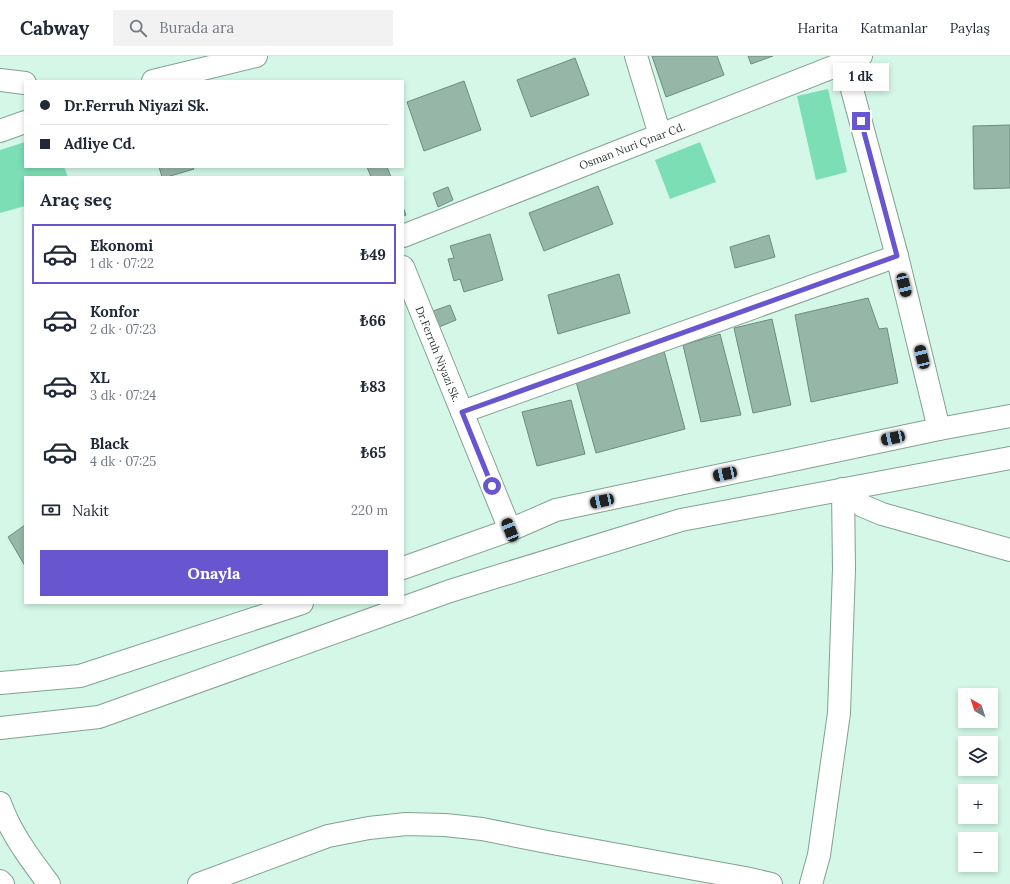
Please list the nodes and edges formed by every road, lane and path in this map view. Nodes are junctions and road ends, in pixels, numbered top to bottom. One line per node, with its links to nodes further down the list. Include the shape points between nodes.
1 (256, 56): 5 (street)
2 (636, 56): 9 (street)
3 (849, 58): 9 (street, Osman Nuri Çınar Cd.); 11 (street)
4 (0, 80): 6 (street)
5 (157, 80)
6 (24, 83)
7 (24, 122): 8 (street)
8 (0, 131)
9 (660, 135): 10 (street, Osman Nuri Çınar Cd.)
10 (404, 236)
11 (897, 256): 13 (street); 15 (street)
12 (404, 269): 13 (street, Dr.Ferruh Niyazi Sk.)
13 (462, 412): 18 (street, Dr.Ferruh Niyazi Sk.)
14 (1010, 416): 15 (street)
15 (939, 429): 18 (street, via 556,510)
16 (1010, 458): 17 (street)
17 (843, 489): 19 (street, via 863,506 882,514); 23 (street, via 681,520 457,588 99,718); 30 (street, via 844,569 839,713 819,856)
18 (510, 530): 20 (street)
19 (1010, 550)
20 (404, 568)
21 (299, 604): 22 (street, via 80,676)
22 (0, 683)
23 (0, 728)
24 (0, 803): 27 (street, via 11,829)
25 (0, 881): 26 (street)
26 (3, 884)
27 (49, 884)
28 (199, 884): 29 (street, via 328,836 406,824 482,829)
29 (771, 884)
30 (811, 884)

